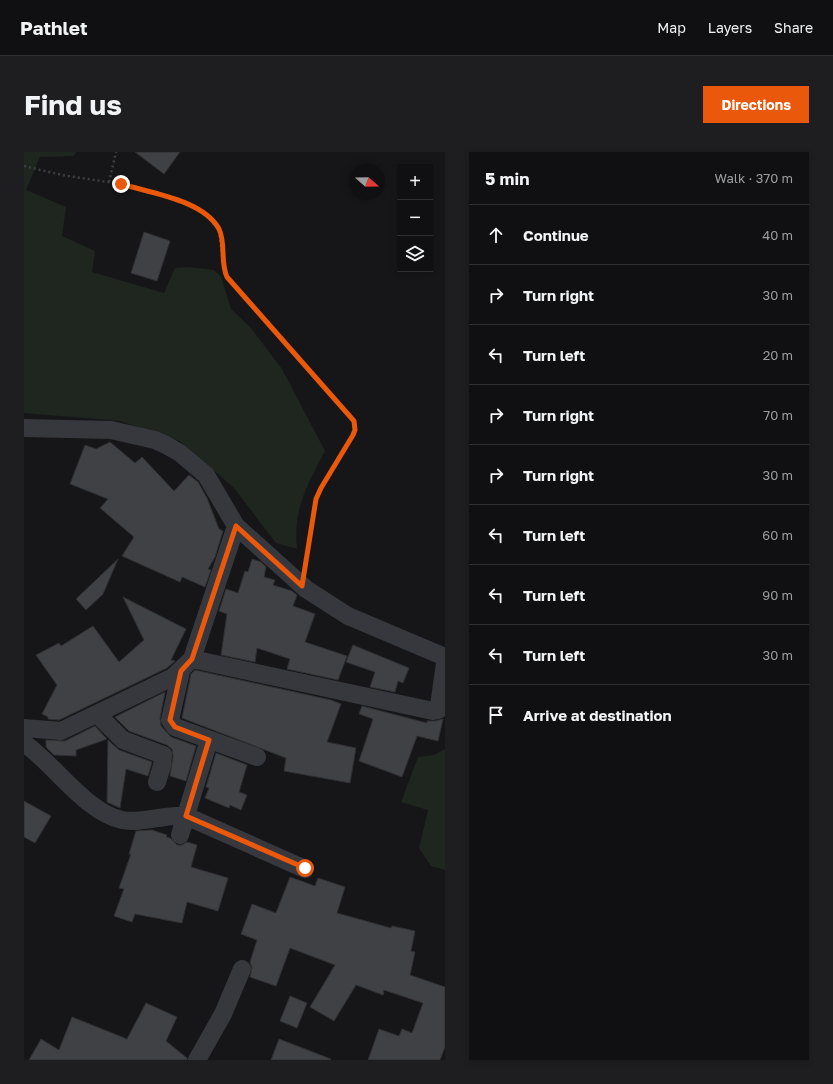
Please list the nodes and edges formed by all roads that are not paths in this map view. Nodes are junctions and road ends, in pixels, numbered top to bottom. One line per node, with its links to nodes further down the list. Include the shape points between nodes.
1 (24, 428): 2 (street, via 111,430 166,445 206,475)
2 (236, 526): 3 (street, via 302,586 324,602 348,616); 5 (street)
3 (445, 657)
4 (445, 663): 5 (street, via 438,710 433,711)
5 (186, 665): 6 (street, via 174,677); 8 (street, via 171,724)
6 (98, 715): 7 (street, via 61,731); 11 (street, via 123,740 163,755)
7 (24, 728)
8 (209, 740): 10 (street); 12 (street)
9 (24, 743): 12 (street, via 36,751 93,806 110,816 132,820 168,815)
10 (258, 757)
11 (157, 782)
12 (186, 816): 13 (street); 14 (street)
13 (180, 835)
14 (305, 868)
15 (242, 969): 16 (street, via 223,1014)
16 (197, 1060)

